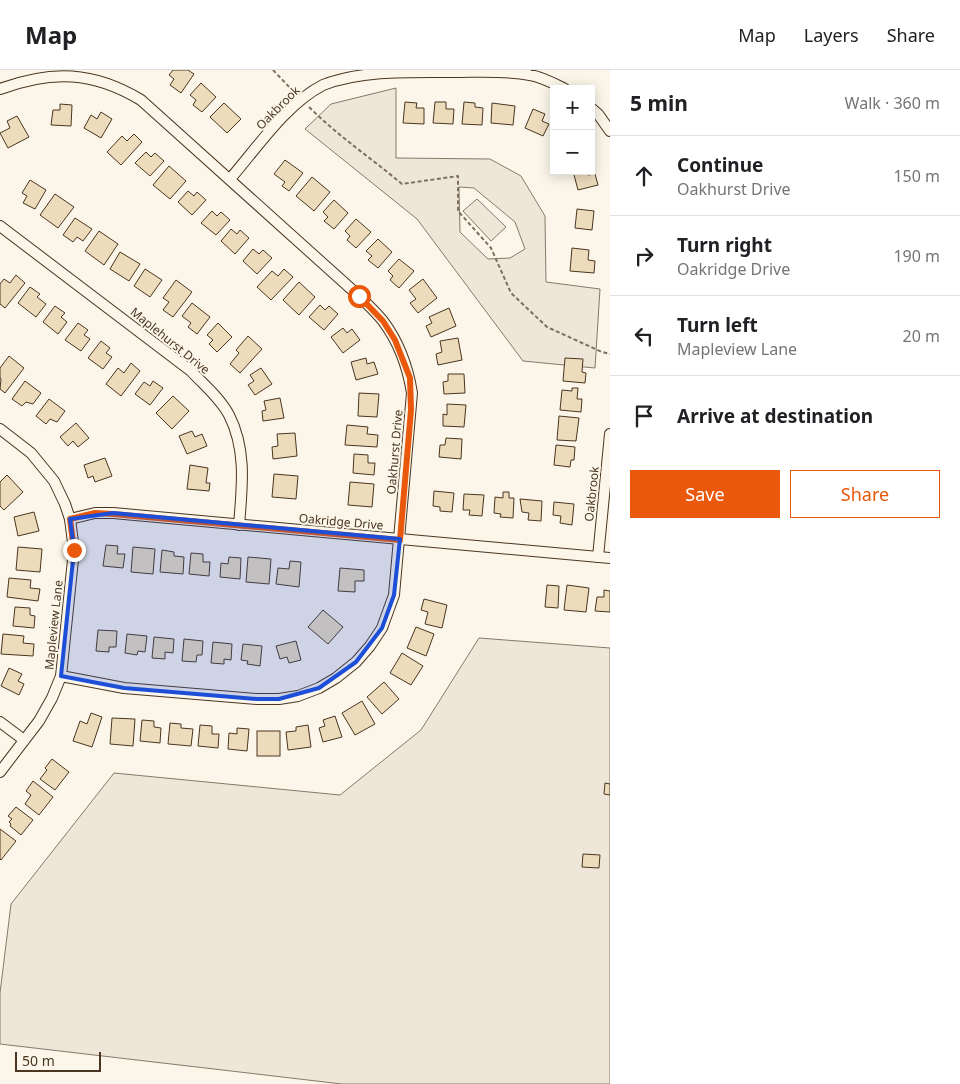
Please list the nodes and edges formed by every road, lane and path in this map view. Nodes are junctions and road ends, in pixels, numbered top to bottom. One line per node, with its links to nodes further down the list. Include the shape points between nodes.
1 (273, 70): 5 (path)
2 (431, 71): 3 (street, Oakbrook, via 510,72 543,78); 5 (street, Oakbrook, via 357,74 323,85)
3 (557, 85)
4 (0, 89): 8 (street, Oakhurst Drive, via 20,80 53,73 93,77 141,100)
5 (302, 100): 8 (street, Oakbrook); 10 (path, via 344,139 402,184 458,176 458,211 491,248 511,293 547,328)
6 (595, 113): 7 (street)
7 (610, 131)
8 (230, 179): 15 (street, Oakhurst Drive, via 359,296 383,321 395,340 410,378 412,393)
9 (0, 226): 14 (street, Maplehurst Drive, via 191,372 214,394 228,415 242,458)
10 (610, 354)
11 (0, 428): 13 (street, Mapleview Lane, via 42,465 54,481)
12 (610, 434): 16 (street, Oakbrook)
13 (70, 519): 14 (street, Oakridge Drive, via 95,513); 18 (street, Mapleview Lane, via 74,550)
14 (239, 525): 15 (street, Oakridge Drive)
15 (400, 540): 16 (street, Oakridge Drive); 18 (street, Oakhurst Drive, via 394,595 382,628 356,662 319,688 298,696 257,698 124,688)
16 (598, 557): 17 (street, Oakridge Drive)
17 (610, 558)
18 (62, 676): 20 (street, Mapleview Lane, via 52,698)
19 (0, 722): 20 (street)
20 (24, 740): 21 (street, Mapleview Lane)
21 (0, 772)

